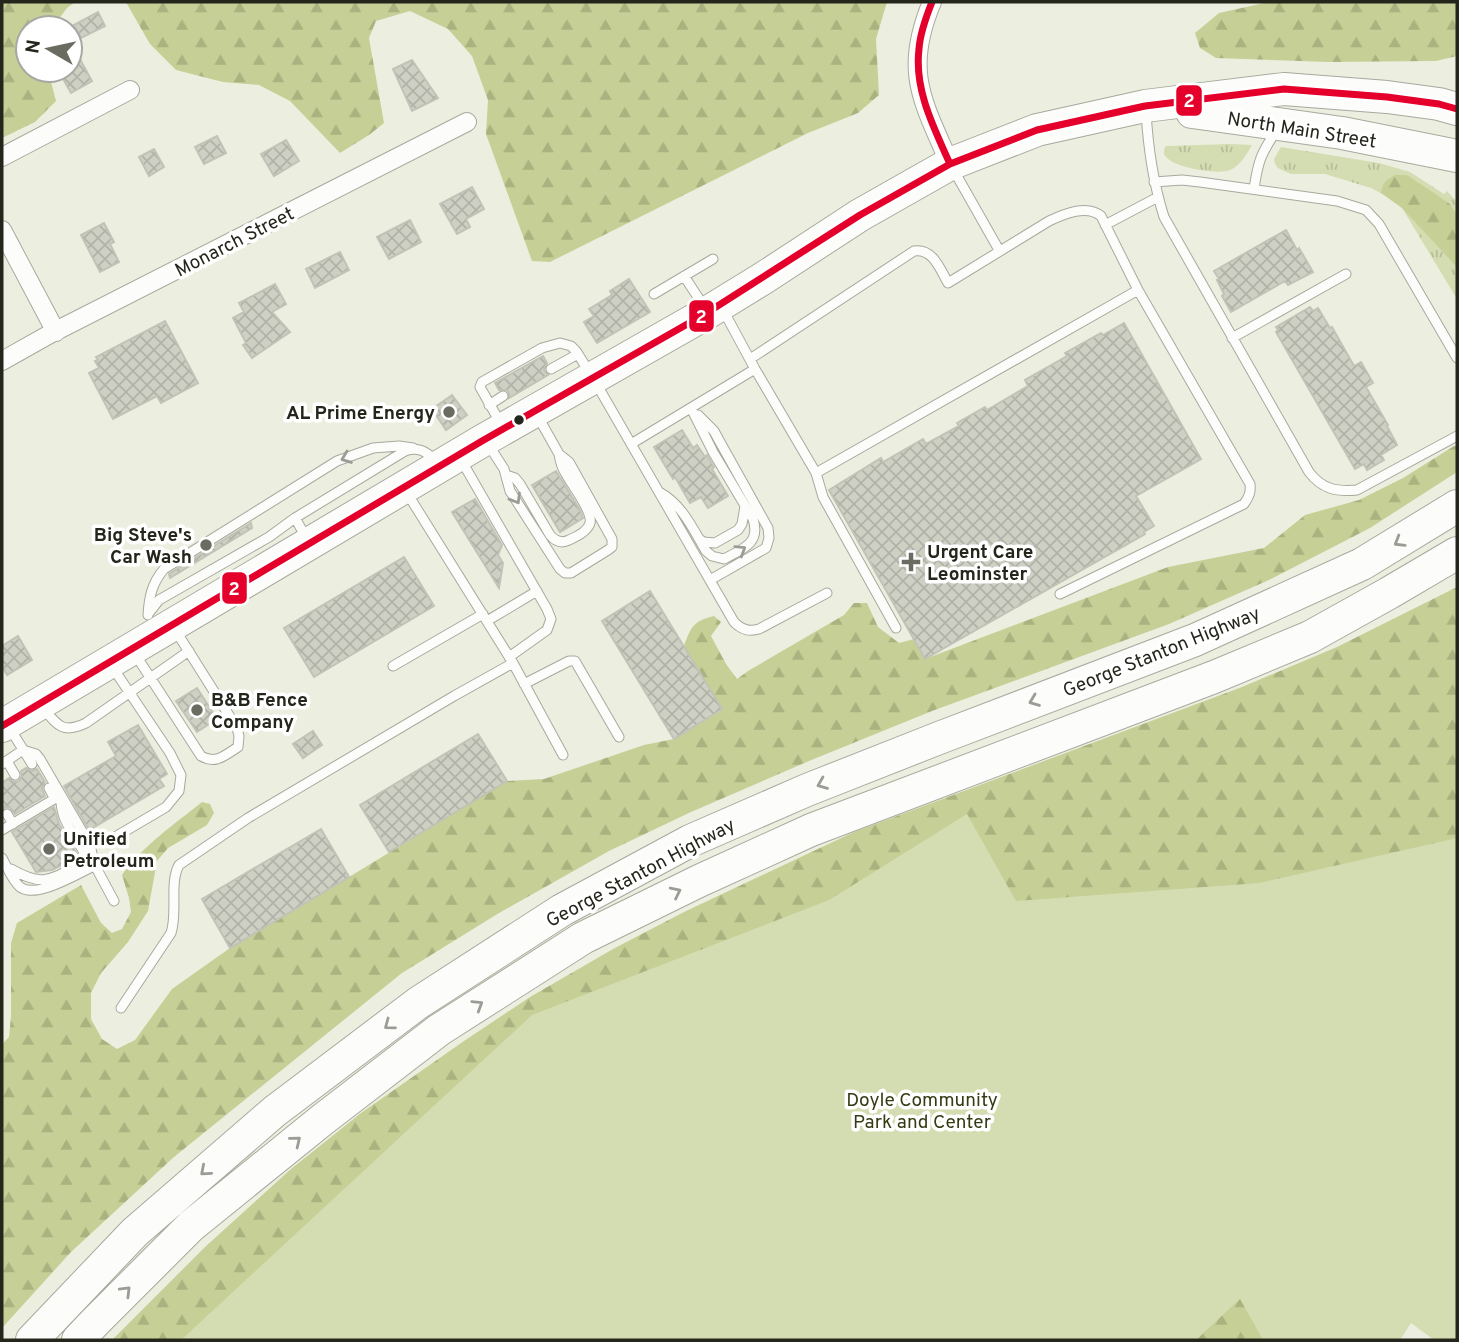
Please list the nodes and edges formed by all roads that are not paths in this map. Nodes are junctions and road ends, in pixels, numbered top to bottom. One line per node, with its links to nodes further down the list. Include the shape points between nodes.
1 (932, 2): 10 (street, via 922,24 918,81)
2 (130, 90): 9 (street)
3 (1145, 106): 4 (highway, North Main Street, via 1284,89); 6 (highway, North Main Street); 10 (highway, North Main Street, via 1037,130); 12 (lane)
4 (1451, 106)
5 (467, 122): 24 (street, Monarch Street)
6 (1281, 124): 7 (highway, North Main Street); 13 (lane, via 1259,158)
7 (1410, 147): 8 (highway, North Main Street); 11 (highway)
8 (1457, 156)
9 (2, 157)
10 (950, 164): 17 (lane); 23 (highway, North Main Street, via 860,215)
11 (1457, 178)
12 (1154, 182): 13 (lane, via 1182,180); 14 (lane)
13 (1254, 189): 26 (lane, via 1337,201 1366,211 1379,224)
14 (1158, 197): 15 (lane); 25 (lane, via 1178,244)
15 (1105, 225): 17 (lane, via 1094,211 1067,214); 21 (lane)
16 (2, 230): 24 (street)
17 (999, 250): 27 (lane, via 948,283 931,256 914,251)
18 (713, 259): 20 (lane)
19 (1346, 274): 25 (lane)
20 (684, 276): 22 (lane); 23 (lane)
21 (1138, 290): 41 (lane); 53 (lane, via 1250,484 1249,498)
22 (654, 294)
23 (714, 309): 27 (lane); 29 (highway, North Main Street)
24 (56, 332): 28 (street, Monarch Street)
25 (1232, 338): 36 (lane, via 1308,472 1323,486 1357,490)
26 (1457, 358)
27 (750, 359): 31 (lane)
28 (2, 361)
29 (586, 366): 30 (lane); 34 (highway, North Main Street); 35 (lane, via 571,346 553,343 482,382); 37 (lane)
30 (551, 369)
31 (755, 369): 33 (lane); 41 (lane)
32 (503, 396): 35 (lane)
33 (691, 408): 37 (lane); 45 (lane); 50 (lane, via 714,431 769,533 766,548)
34 (534, 411): 35 (highway, North Main Street); 39 (lane)
35 (492, 424): 40 (highway, North Main Street); 42 (lane)
36 (1457, 436)
37 (631, 443): 44 (lane)
38 (413, 448): 40 (lane); 47 (lane); 56 (lane, one-way to 56, via 373,448 337,461 164,569 149,600)
39 (559, 454): 42 (lane, via 589,513 590,523 569,541 550,536 520,484); 42 (lane, one-way to 39, via 510,491 560,569 571,573 613,544 569,462)
40 (450, 460): 43 (highway, North Main Street); 51 (lane)
41 (816, 473): 55 (lane, via 823,497)
42 (506, 475)
43 (403, 487): 47 (highway, North Main Street); 54 (lane)
44 (659, 491): 48 (lane, via 670,497); 50 (lane)
45 (745, 505): 48 (lane, via 737,530 715,543); 48 (lane, one-way to 45, via 706,551 719,559 749,545 755,525)
46 (1457, 506): 82 (highway, George Stanton Highway, one-way to 82, via 1362,564 1195,640 807,790 690,841 562,911 418,1003 275,1111 135,1232)
47 (302, 531): 56 (highway, North Main Street)
48 (699, 539)
49 (1457, 553): 83 (highway, George Stanton Highway, one-way to 49, via 191,1226 322,1120 439,1030 583,938 811,830 1310,636)
50 (710, 580): 52 (lane, via 734,622 745,630 759,629)
51 (537, 591): 54 (lane); 57 (lane, via 551,619 549,625)
52 (827, 593)
53 (1060, 594)
54 (485, 618): 57 (lane); 58 (lane)
55 (895, 628)
56 (150, 640): 59 (lane); 59 (lane); 59 (lane, via 237,728 238,747 218,760 201,756); 61 (lane); 62 (highway, North Main Street)
57 (511, 660): 60 (lane); 81 (lane, via 248,818 179,865 171,933)
58 (393, 666)
59 (150, 677): 61 (lane)
60 (524, 684): 64 (lane, via 575,662); 66 (lane)
61 (130, 691): 62 (lane, via 75,728 57,725); 77 (lane, via 181,775 179,791 166,807)
62 (40, 703): 63 (highway, North Main Street)
63 (3, 722): 65 (lane)
64 (619, 737)
65 (23, 750): 67 (lane); 68 (lane); 71 (lane, via 40,759)
66 (563, 755)
67 (4, 762): 69 (lane)
68 (32, 764)
69 (15, 775)
70 (49, 788): 71 (lane)
71 (58, 797): 73 (lane); 78 (lane, via 63,818 84,853 82,863 42,881 17,873); 79 (lane, via 90,845)
72 (31, 799): 73 (lane)
73 (37, 810): 75 (lane)
74 (7, 814): 75 (lane)
75 (13, 824): 76 (lane)
76 (2, 830)
77 (110, 840)
78 (4, 861): 79 (lane, via 22,888 33,891 56,885 90,868)
79 (93, 862): 80 (lane)
80 (114, 901)
81 (121, 1009)
82 (32, 1340)
83 (78, 1340)

